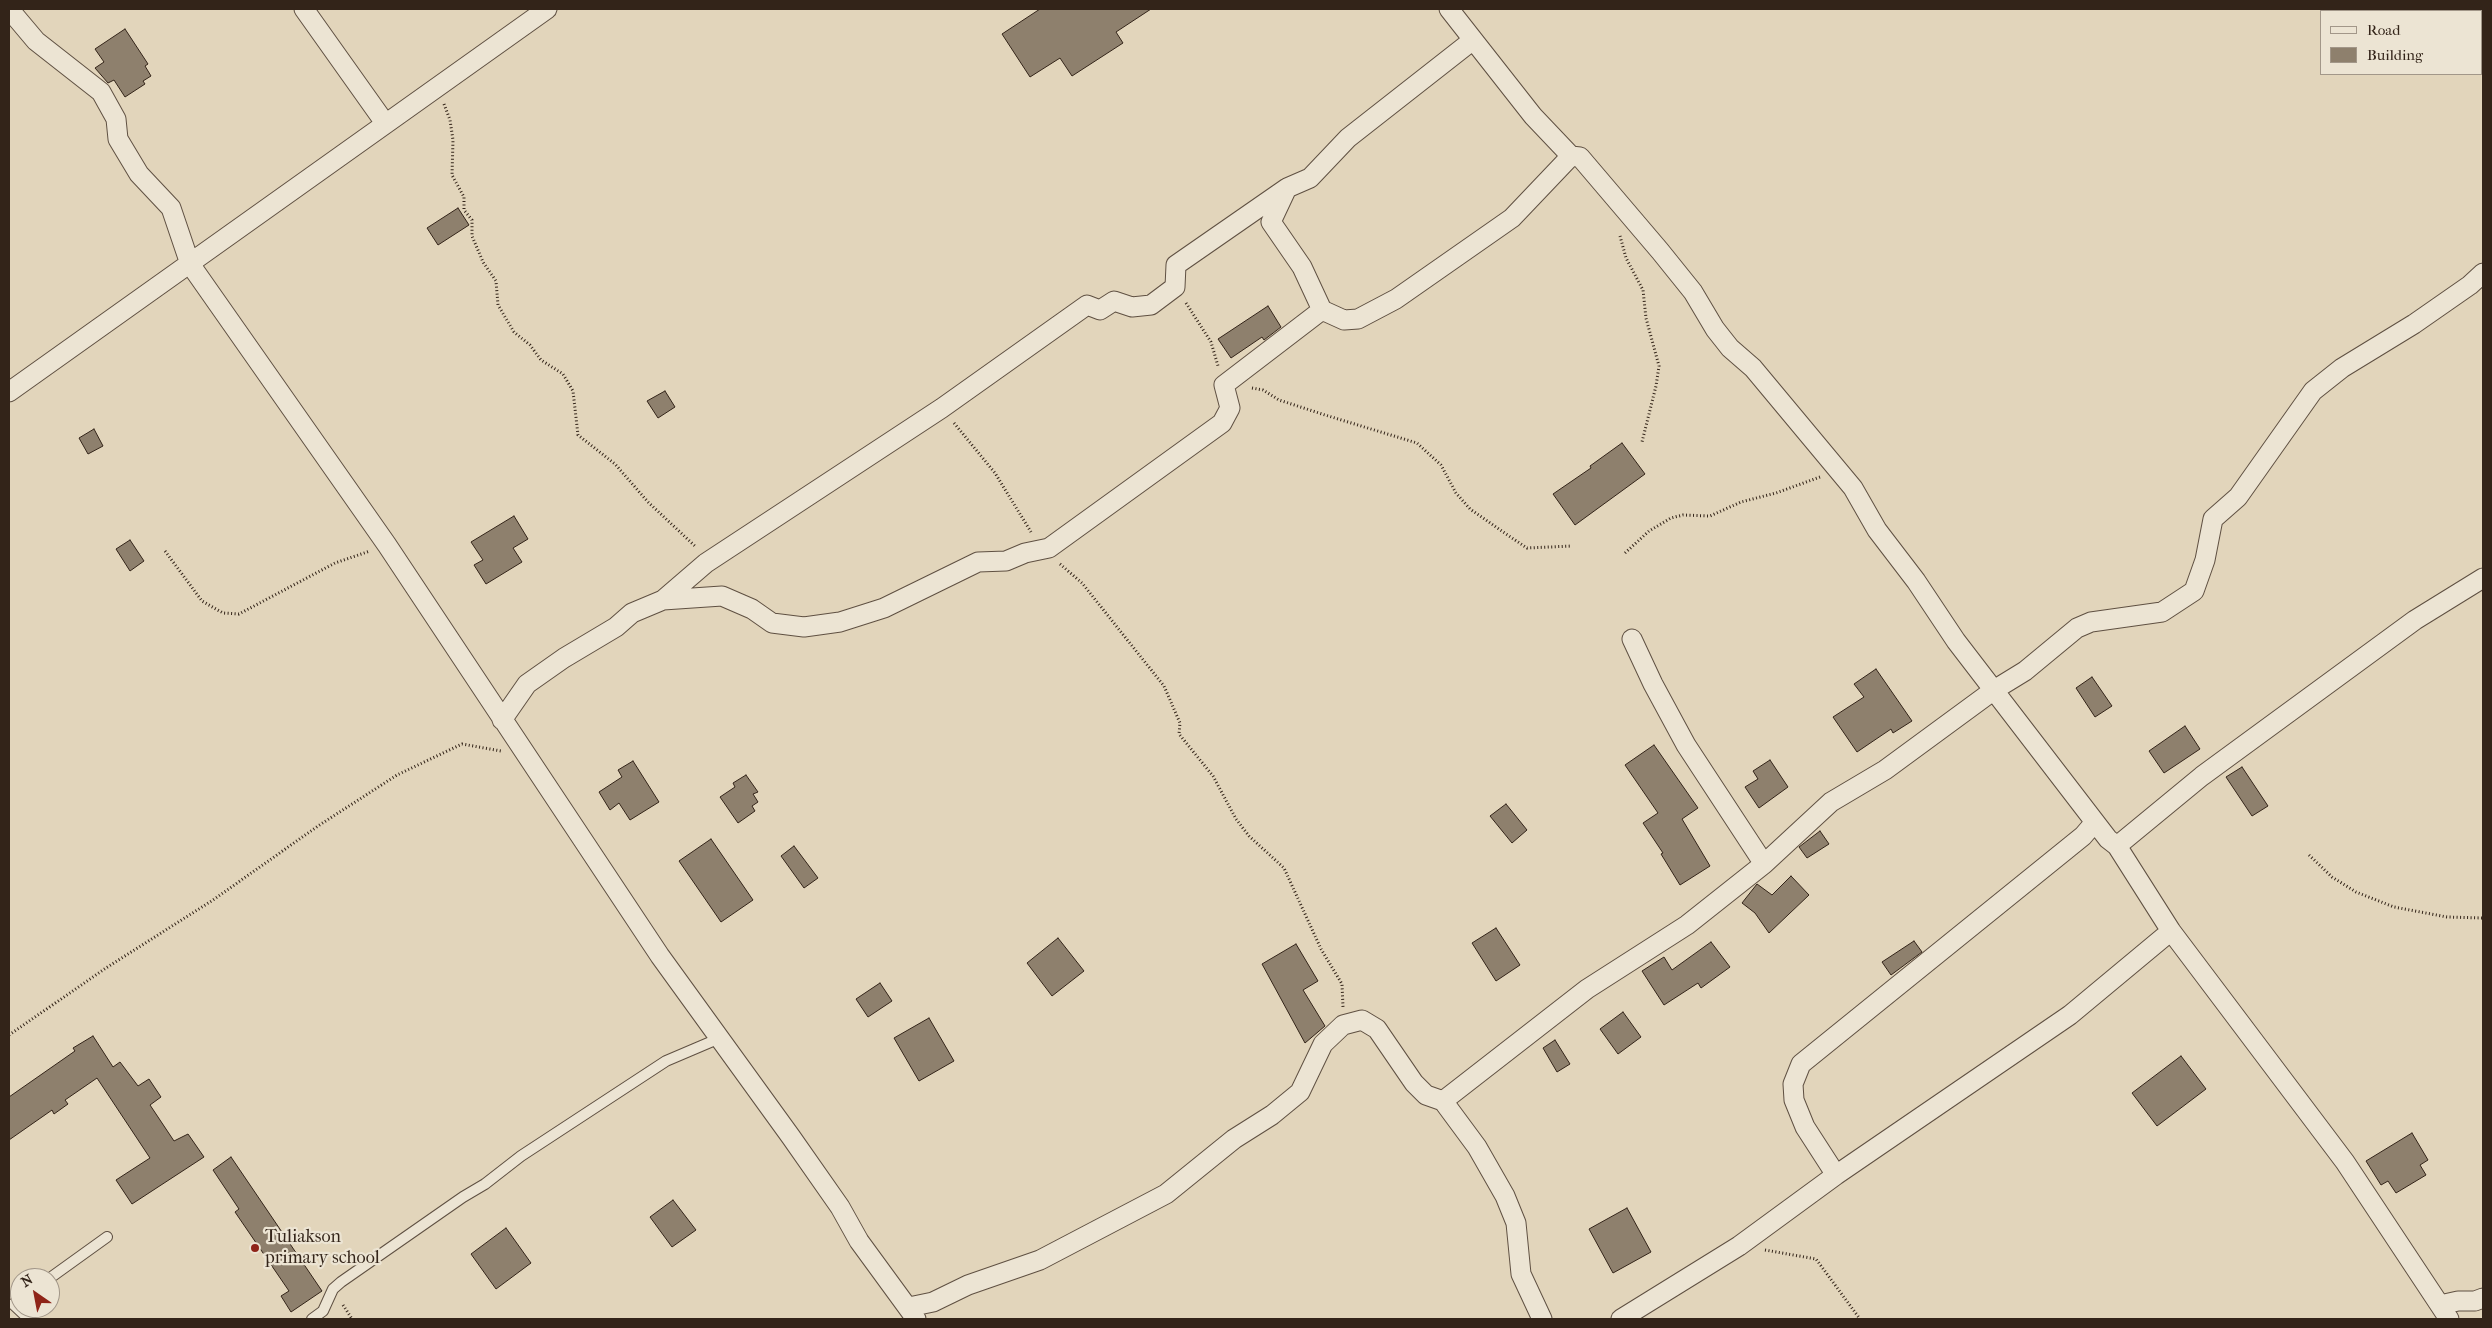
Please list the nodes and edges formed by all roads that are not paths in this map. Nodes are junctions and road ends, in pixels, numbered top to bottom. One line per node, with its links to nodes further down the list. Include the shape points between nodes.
1 (9, 9): 9 (street, via 36,41 101,92 116,118 118,139 139,174 171,208)
2 (304, 9): 6 (street)
3 (546, 9): 6 (street)
4 (1449, 9): 5 (street)
5 (1474, 40): 7 (street, via 1533,116); 8 (street, via 1348,138 1310,178)
6 (385, 123): 9 (street)
7 (1571, 156): 11 (street, via 1512,218 1396,299 1358,319 1344,320); 16 (street, via 1580,157 1693,292 1730,348 1753,368 1853,488 1877,530)
8 (1287, 188): 11 (street, via 1271,222 1302,267); 14 (street, via 1176,265 1175,287 1151,305 1141,308 1114,301 1100,310 1087,305 942,408 706,563)
9 (190, 264): 12 (street); 17 (street, via 387,545)
10 (2483, 273): 16 (street, via 2470,286 2342,368 2313,391 2238,497 2213,519 2205,560 2194,591 2162,612 2091,622 2077,628 2025,671)
11 (1322, 310): 14 (street, via 1224,385 1230,408 1222,423 1063,539 1042,550 1006,561 978,562 884,608 840,622 804,627 772,623 752,609 722,596)
12 (9, 392)
13 (2483, 578): 19 (street, via 2415,620 2202,776)
14 (663, 600): 17 (street, via 632,613 616,627 527,684)
15 (1632, 638): 20 (street, via 1686,745)
16 (1994, 690): 18 (street); 20 (street, via 1885,770 1831,802)
17 (502, 720): 22 (street, via 660,956)
18 (2095, 822): 19 (street); 24 (street, via 2083,836 1801,1064 1793,1084 1794,1100 1805,1127)
19 (2117, 846): 21 (street)
20 (1764, 864): 23 (street, via 1687,925 1587,989)
21 (2171, 932): 24 (street, via 2070,1015); 28 (street, via 2345,1162)
22 (720, 1038): 29 (street); 30 (lane, via 666,1060 521,1156 341,1282 333,1289 323,1311)
23 (1443, 1101): 29 (street, via 1426,1095 1414,1083 1377,1029 1362,1020 1343,1025 1323,1044 1300,1092 1234,1139 1166,1194 1040,1260 968,1285); 31 (street, via 1477,1147 1505,1196 1516,1223 1521,1274)
24 (1836, 1175): 32 (street, via 1738,1246)
25 (107, 1237): 26 (lane)
26 (60, 1271)
27 (2483, 1298): 28 (street, via 2458,1301)
28 (2444, 1312)
29 (912, 1313)
30 (312, 1319)
31 (1542, 1319)
32 (1621, 1319)

